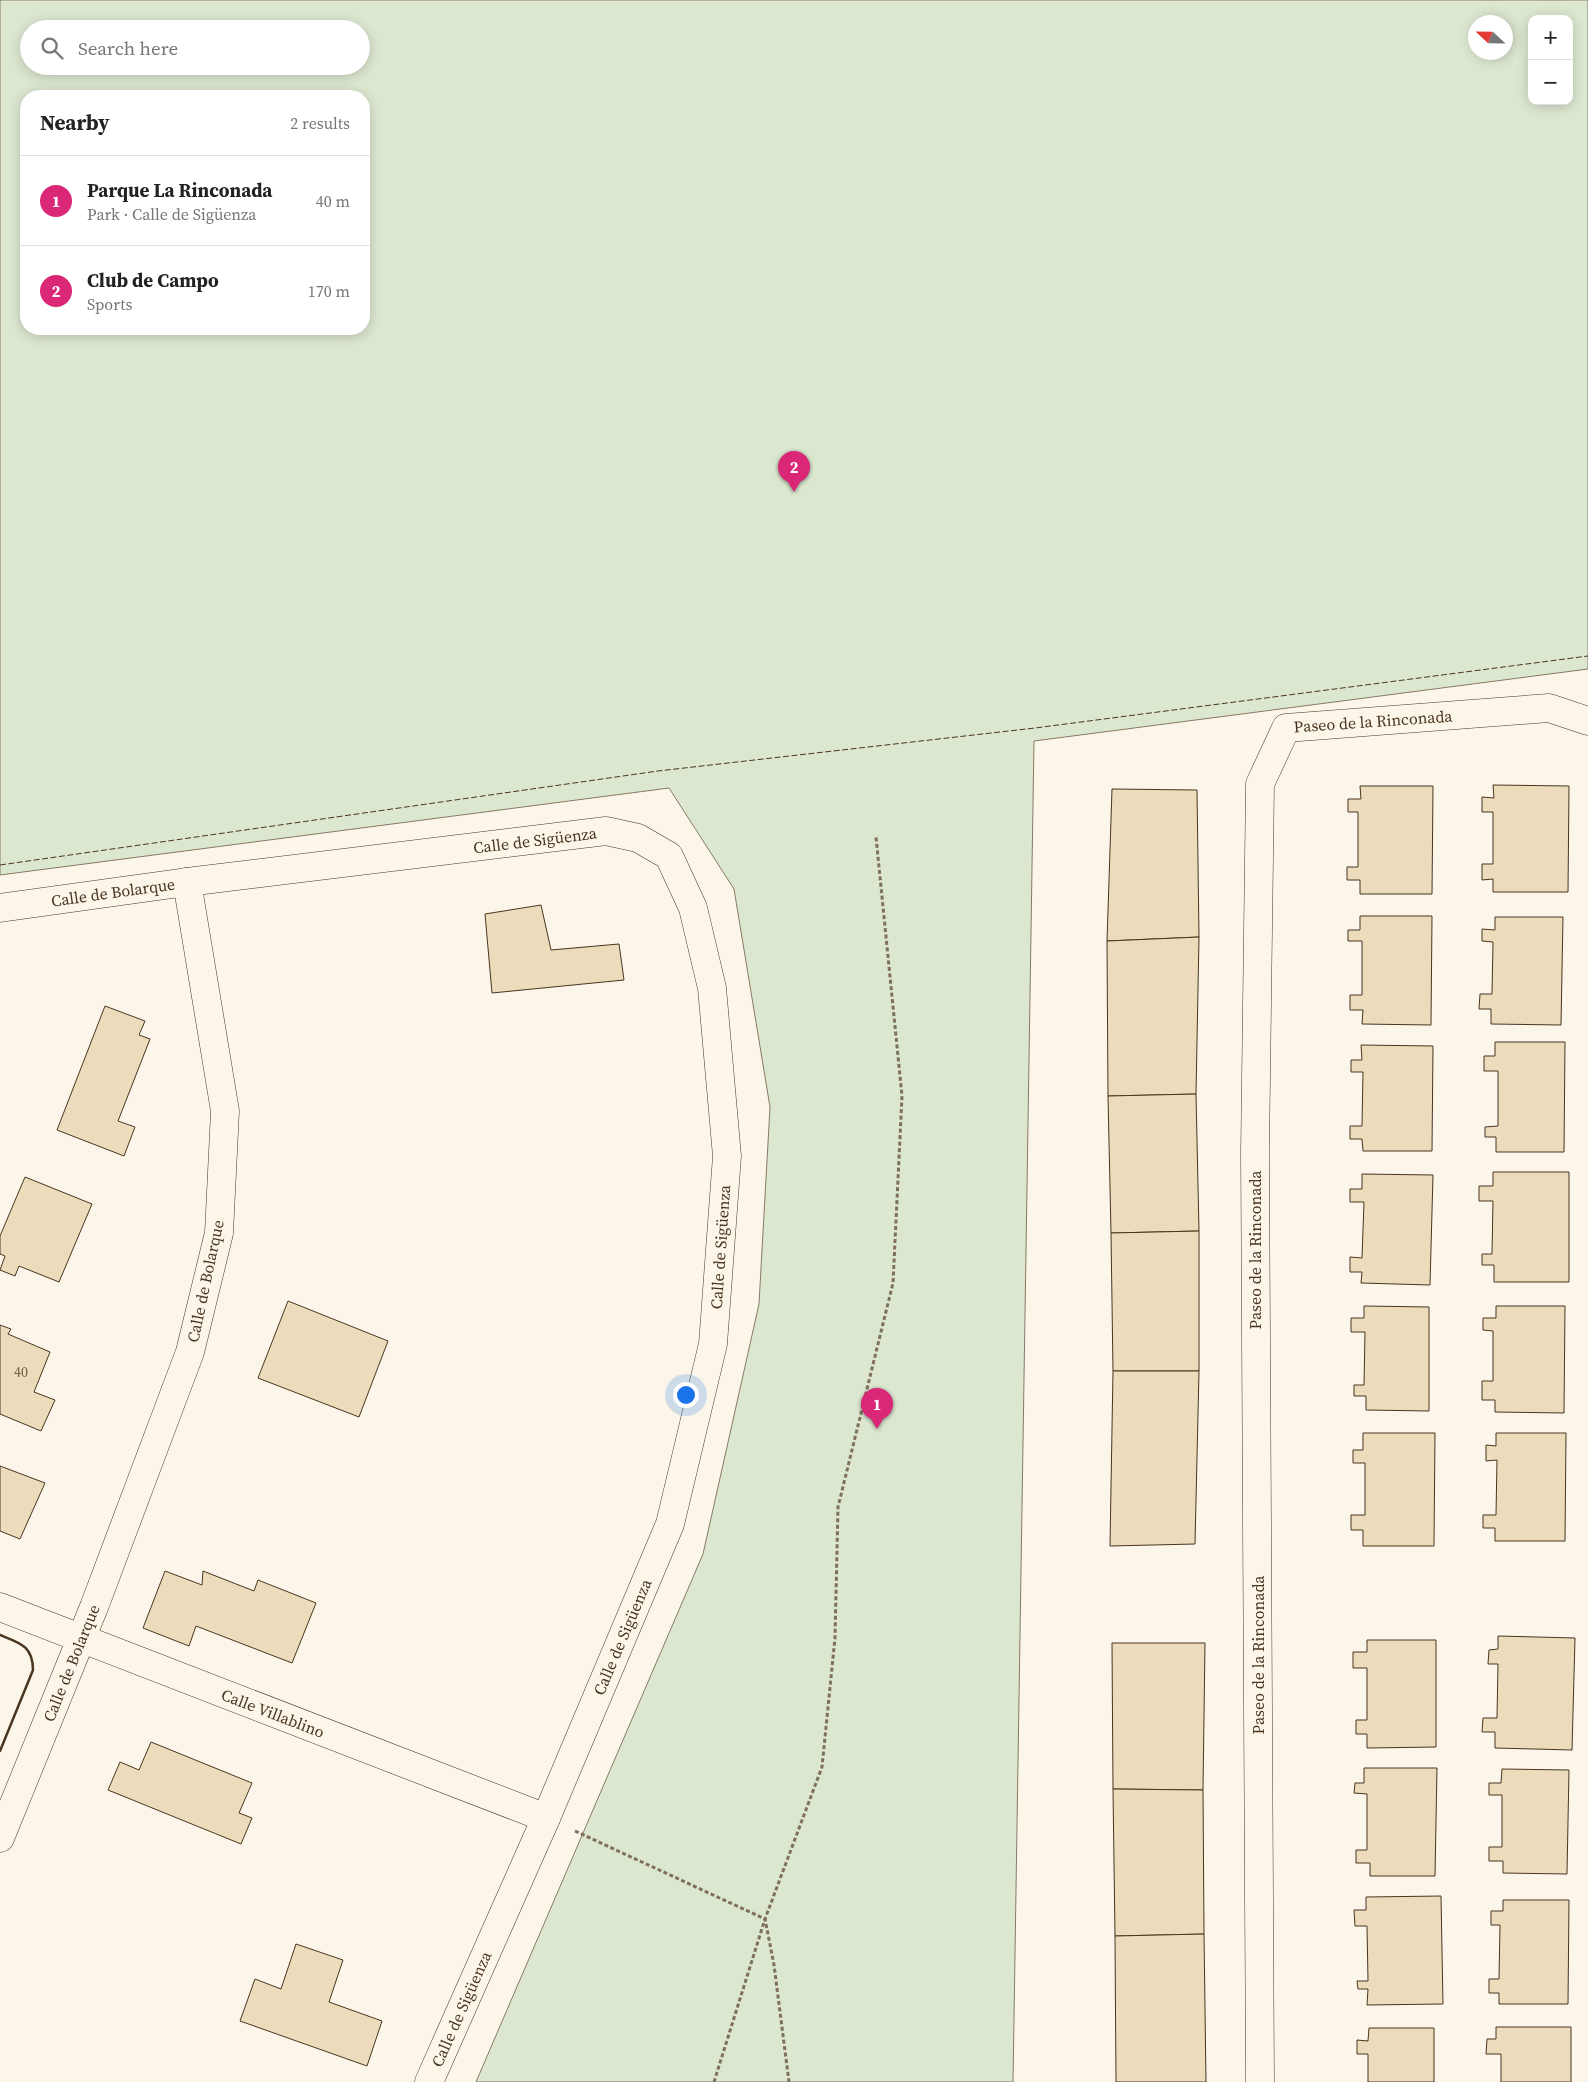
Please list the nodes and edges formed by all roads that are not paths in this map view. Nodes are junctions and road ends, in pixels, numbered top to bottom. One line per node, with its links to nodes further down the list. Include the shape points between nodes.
1 (1588, 721): 9 (street, Paseo de la Rinconada, via 1549,708 1286,728 1260,784 1254,1152)
2 (187, 882): 3 (street, Calle de Bolarque); 5 (street, Calle de Bolarque, via 225,1111 219,1233 190,1352); 6 (street, Calle de Sigüenza, via 606,831 638,838 669,856 693,908 712,988 727,1156 713,1344 670,1524)
3 (0, 908)
4 (0, 1607): 5 (street, Calle Villablino)
5 (81, 1639): 6 (street, Calle Villablino); 7 (street, Calle de Bolarque)
6 (546, 1818): 8 (street, Calle de Sigüenza)
7 (0, 1838)
8 (429, 2082)
9 (1260, 2082)

